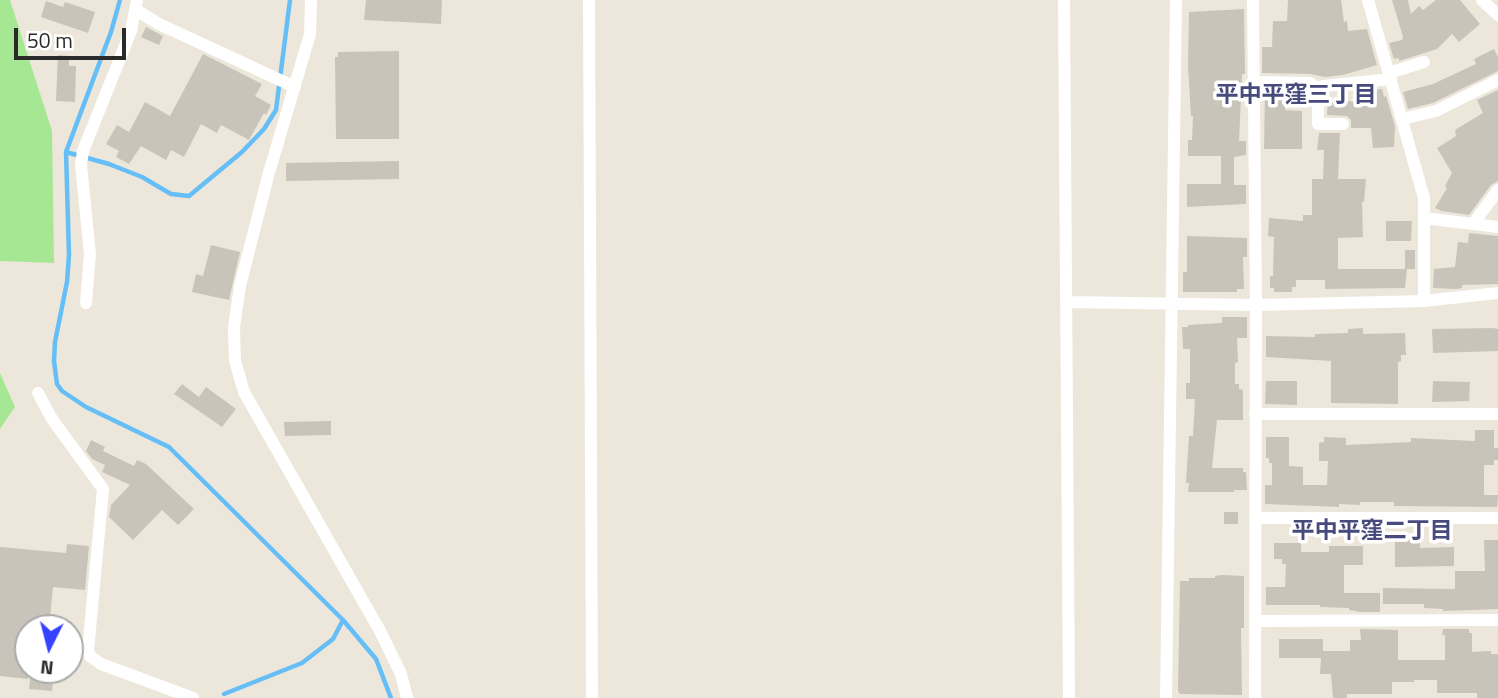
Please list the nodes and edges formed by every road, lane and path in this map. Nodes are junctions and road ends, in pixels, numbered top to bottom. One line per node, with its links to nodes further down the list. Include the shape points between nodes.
1 (310, 0): 14 (street, via 310,34)
2 (589, 0): 37 (street)
3 (1064, 0): 24 (street)
4 (1176, 0): 26 (street)
5 (1254, 0): 13 (street)
6 (1368, 0): 11 (street)
7 (1482, 0): 9 (street)
8 (137, 5): 14 (street, via 159,24); 25 (street, via 83,151 90,254)
9 (1498, 15)
10 (1424, 62): 11 (street)
11 (1390, 76): 15 (street); 16 (street)
12 (1498, 80): 16 (street, via 1436,111)
13 (1254, 82): 15 (street, via 1310,83); 27 (street)
14 (295, 87): 36 (street, via 240,286 235,361 244,392 380,631)
15 (1320, 90): 17 (street, via 1318,124)
16 (1402, 119): 19 (street, via 1424,198)
17 (1343, 124)
18 (1498, 190): 20 (street)
19 (1424, 218): 20 (street); 23 (street)
20 (1473, 224): 21 (street)
21 (1498, 227)
22 (1498, 293): 23 (street)
23 (1424, 301): 27 (street)
24 (1067, 302): 26 (street); 38 (street)
25 (86, 303)
26 (1171, 304): 27 (street); 39 (street)
27 (1256, 305): 29 (street)
28 (38, 393): 35 (street, via 103,489 88,651 102,664)
29 (1255, 414): 30 (street); 31 (street)
30 (1498, 415)
31 (1255, 518): 32 (street); 34 (street)
32 (1498, 518)
33 (1498, 620): 34 (street)
34 (1255, 621): 40 (street)
35 (193, 698)
36 (407, 698)
37 (592, 698)
38 (1069, 698)
39 (1166, 698)
40 (1255, 698)

